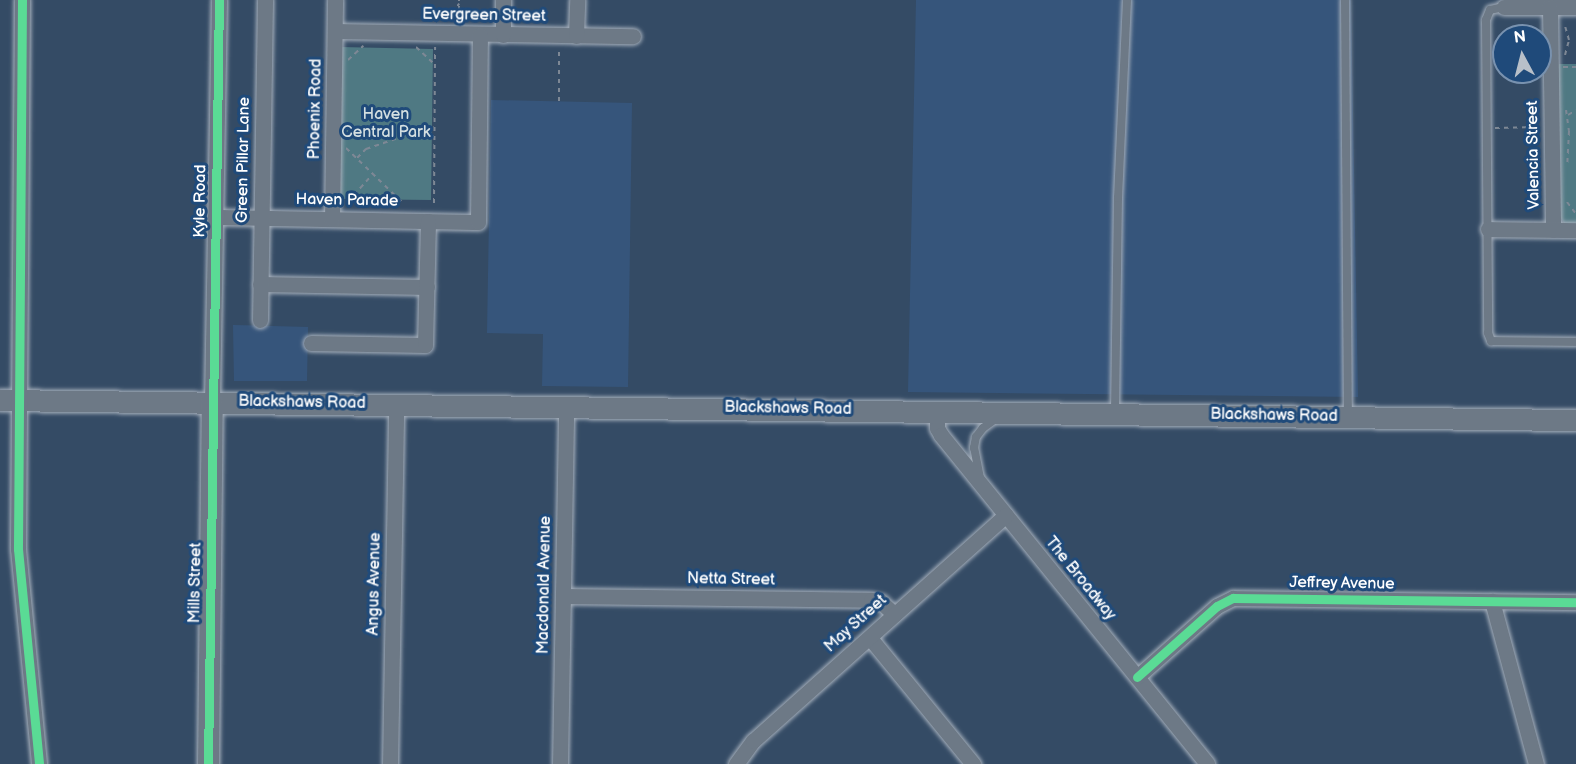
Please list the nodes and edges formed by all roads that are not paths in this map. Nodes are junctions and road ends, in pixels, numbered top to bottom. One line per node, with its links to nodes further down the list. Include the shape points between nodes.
1 (22, 0): 29 (street)
2 (219, 0): 17 (street, Kyle Road)
3 (265, 0): 18 (street, Green Pillar Lane)
4 (335, 0): 12 (street, Phoenix Road)
5 (503, 0): 14 (street)
6 (577, 0): 15 (street)
7 (1127, 0): 35 (lane, via 1118,198)
8 (1345, 0): 36 (lane)
9 (1504, 7): 10 (street); 21 (lane, via 1490,10 1486,20)
10 (1550, 7): 11 (street); 22 (street, Valencia Street)
11 (1576, 7)
12 (335, 31): 13 (street, Evergreen Street); 19 (street, Phoenix Road)
13 (480, 35): 14 (street, Evergreen Street); 20 (street, Haven Parade, via 478,222)
14 (503, 35): 15 (street, Evergreen Street)
15 (576, 36): 16 (street, Evergreen Street)
16 (633, 36)
17 (215, 217): 18 (street, Haven Parade); 30 (street, Kyle Road)
18 (261, 218): 19 (street, Haven Parade); 24 (street, Green Pillar Lane)
19 (332, 219): 20 (street, Haven Parade)
20 (428, 221): 25 (street)
21 (1488, 229): 22 (street); 27 (lane, via 1491,341)
22 (1553, 230): 23 (street)
23 (1576, 230)
24 (260, 284): 25 (street); 26 (street, Green Pillar Lane)
25 (427, 287): 28 (street, via 425,345)
26 (260, 320)
27 (1576, 342)
28 (311, 343)
29 (9, 400): 30 (main road, Blackshaws Road); 47 (street, via 18,549)
30 (212, 402): 31 (main road, Blackshaws Road); 48 (main road, Mills Street)
31 (396, 404): 32 (main road, Blackshaws Road); 49 (street, Angus Avenue)
32 (566, 406): 33 (main road, Blackshaws Road); 40 (street, Macdonald Avenue)
33 (937, 411): 34 (main road, Blackshaws Road); 38 (street, The Broadway, via 941,435)
34 (1004, 412): 35 (main road, Blackshaws Road); 38 (lane, via 976,437 974,448)
35 (1115, 414): 36 (main road, Blackshaws Road)
36 (1348, 417): 37 (main road, Blackshaws Road)
37 (1576, 420)
38 (983, 488): 39 (street, The Broadway)
39 (1005, 515): 43 (street, May Street); 45 (street, The Broadway)
40 (563, 596): 43 (street, Netta Street, via 870,600 881,602); 50 (street, Macdonald Avenue)
41 (1492, 601): 42 (street, Jeffrey Avenue); 45 (street, Jeffrey Avenue, via 1233,598 1217,606); 53 (street)
42 (1576, 602)
43 (894, 614): 44 (street, May Street)
44 (870, 638): 46 (street, May Street, via 755,739); 51 (street)
45 (1137, 677): 52 (street, The Broadway)
46 (740, 763)
47 (39, 764)
48 (208, 764)
49 (390, 764)
50 (560, 764)
51 (973, 764)
52 (1207, 764)
53 (1536, 764)

